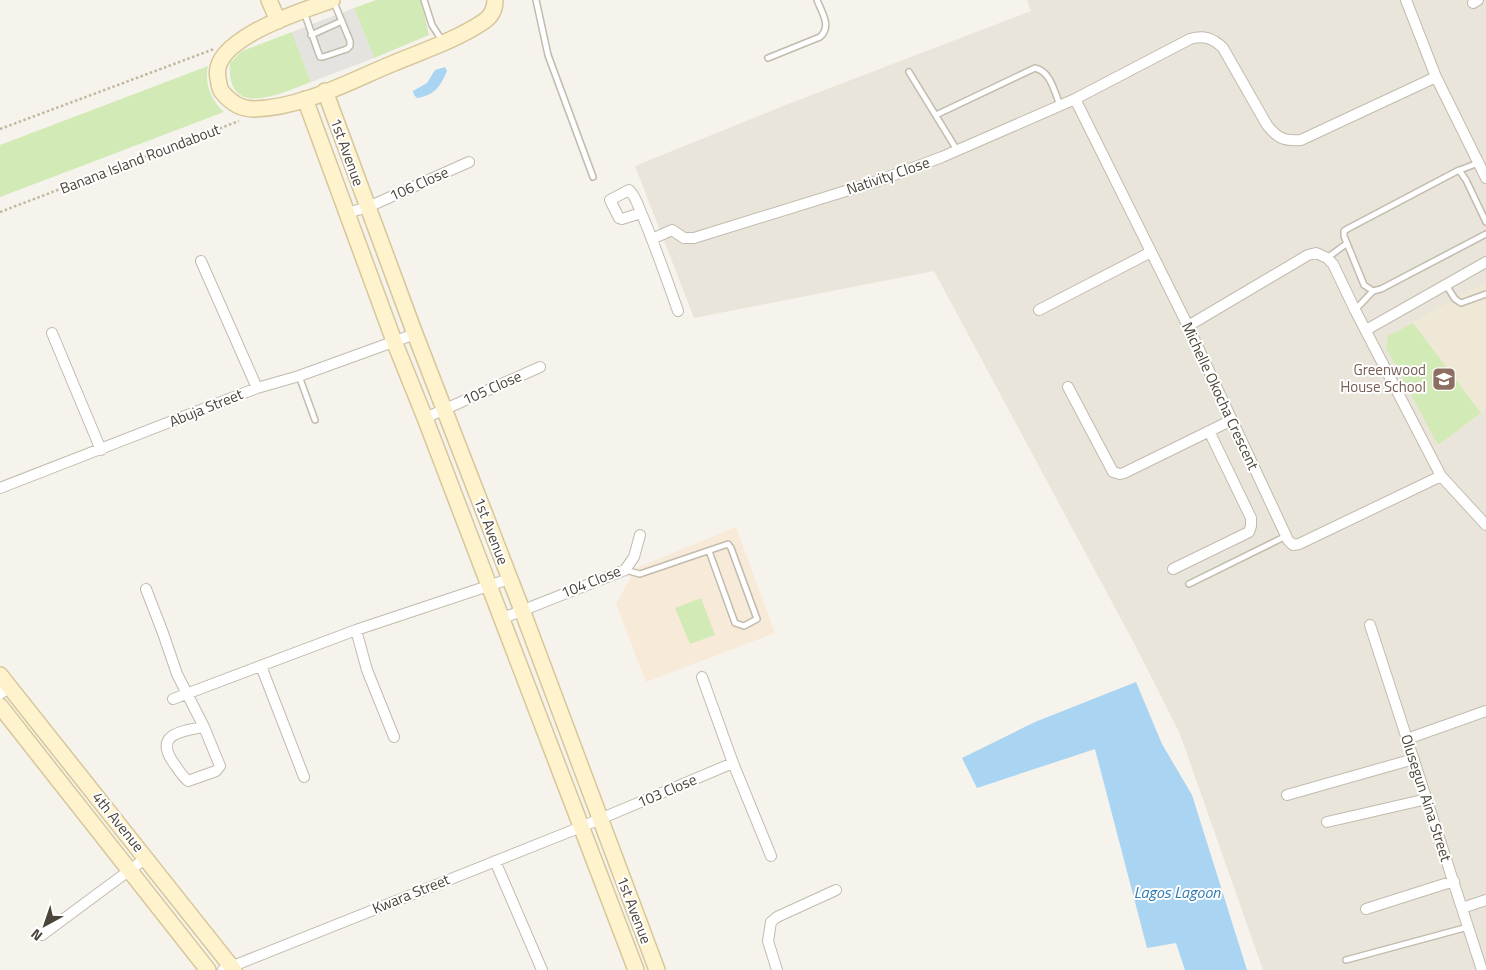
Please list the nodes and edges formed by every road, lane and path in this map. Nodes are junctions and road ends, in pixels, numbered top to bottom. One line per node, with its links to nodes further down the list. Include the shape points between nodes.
1 (269, 0): 9 (street)
2 (333, 0): 8 (street); 10 (lane)
3 (424, 0): 12 (lane, via 432,25)
4 (495, 0): 12 (street, via 492,14 484,22)
5 (536, 0): 28 (lane, via 548,55)
6 (817, 0): 14 (lane, via 826,32)
7 (1406, 0): 16 (street)
8 (301, 5): 9 (street); 11 (lane)
9 (278, 21): 18 (street, via 246,37 223,55 216,71 220,89 233,104 252,109)
10 (342, 21): 11 (lane); 11 (lane, via 350,41 347,49 320,57)
11 (311, 35)
12 (444, 42): 17 (street)
13 (218, 47): 23 (path)
14 (768, 58)
15 (909, 72): 21 (lane)
16 (1436, 77): 19 (street, Nativity Close, via 1302,140 1288,140 1276,136 1267,125 1223,48 1216,40 1202,36 1190,39); 26 (street)
17 (325, 91): 18 (street); 30 (street, 1st Avenue)
18 (305, 99): 32 (street, 1st Avenue)
19 (1075, 99): 20 (street, Nativity Close); 38 (street, Michelle Okocha Crescent)
20 (1061, 105): 21 (lane, via 1047,74 1035,68); 24 (street, Nativity Close)
21 (936, 115): 24 (lane)
22 (243, 120): 31 (path, Banana Island Roundabout)
23 (0, 129)
24 (958, 150): 36 (street, Nativity Close, via 878,181 694,238 684,238 672,230)
25 (470, 162): 30 (street, 106 Close)
26 (1478, 163): 27 (lane); 29 (street)
27 (1460, 170): 34 (lane); 37 (lane, via 1344,231)
28 (593, 177)
29 (1486, 178)
30 (368, 206): 32 (street, 106 Close); 51 (street, 1st Avenue)
31 (0, 212)
32 (347, 213): 52 (street, 1st Avenue)
33 (641, 214): 36 (street)
34 (1486, 222)
35 (1486, 234): 43 (lane)
36 (652, 239): 47 (street)
37 (1346, 244): 39 (lane); 43 (lane, via 1364,285)
38 (1151, 252): 45 (street); 48 (street, Michelle Okocha Crescent)
39 (1327, 258): 46 (street, via 1333,264); 48 (street, via 1316,253 1308,255)
40 (201, 261): 56 (street)
41 (1486, 262): 42 (street)
42 (1446, 285): 44 (lane, via 1461,303); 49 (street)
43 (1373, 291): 46 (lane)
44 (1486, 294)
45 (1039, 310)
46 (1354, 310): 49 (street)
47 (678, 312)
48 (1188, 326): 60 (street, Michelle Okocha Crescent)
49 (1366, 330): 63 (street)
50 (52, 333): 62 (street)
51 (415, 334): 52 (street, Abuja Street); 57 (street, 1st Avenue)
52 (394, 341): 54 (street, Abuja Street); 58 (street, 1st Avenue)
53 (540, 367): 57 (street, 105 Close)
54 (299, 376): 56 (street, Abuja Street); 59 (lane)
55 (1068, 387): 61 (street, via 1112,472 1116,474)
56 (257, 388): 62 (street, Abuja Street)
57 (444, 409): 58 (street, 105 Close); 71 (street, 1st Avenue)
58 (426, 418): 73 (street, 1st Avenue)
59 (315, 420)
60 (1232, 420): 61 (street); 67 (street, Michelle Okocha Crescent)
61 (1209, 431): 69 (street, via 1251,518 1251,526 1248,532)
62 (102, 450): 64 (street, Abuja Street)
63 (1441, 476): 65 (street); 67 (street, via 1299,544 1293,545)
64 (0, 488)
65 (1486, 525)
66 (640, 535): 70 (street, 104 Close, via 634,557)
67 (1286, 536): 72 (lane)
68 (709, 551): 68 (lane, via 735,623 744,626 757,619 731,548 728,544); 70 (lane, via 640,574)
69 (1173, 569)
70 (625, 570): 75 (street, 104 Close)
71 (509, 578): 73 (street); 75 (street, 1st Avenue)
72 (1189, 584)
73 (489, 585): 76 (street, 1st Avenue); 78 (street)
74 (146, 589): 82 (street)
75 (522, 610): 76 (street, 104 Close); 94 (street, 1st Avenue)
76 (502, 618): 96 (street, 1st Avenue)
77 (1370, 625): 88 (street, Olusegun Aina Street)
78 (356, 630): 79 (street); 87 (street, via 367,670)
79 (261, 666): 82 (street); 91 (street)
80 (702, 677): 90 (street)
81 (3, 686): 98 (street, 4th Avenue)
82 (186, 694): 83 (street); 86 (street)
83 (173, 699)
84 (0, 706): 100 (street, 4th Avenue)
85 (1486, 710): 88 (street)
86 (204, 727): 86 (street, via 220,766 216,771 188,781 169,756 167,739 185,730)
87 (394, 738)
88 (1407, 739): 89 (street, Olusegun Aina Street)
89 (1414, 759): 92 (street); 93 (street, Olusegun Aina Street)
90 (733, 763): 94 (street, 103 Close); 97 (street)
91 (304, 777)
92 (1287, 795)
93 (1427, 800): 95 (street); 101 (street, Olusegun Aina Street)
94 (600, 819): 96 (street, Kwara Street); 113 (street, 1st Avenue)
95 (1327, 822)
96 (581, 827): 99 (street, Kwara Street); 112 (street, 1st Avenue)
97 (771, 856)
98 (146, 858): 100 (street); 109 (street, 4th Avenue)
99 (495, 861): 109 (street, Kwara Street); 111 (street)
100 (130, 871): 107 (street); 110 (street, 4th Avenue)
101 (1454, 881): 104 (street, Olusegun Aina Street); 105 (street)
102 (836, 890): 114 (street, via 776,916 771,922 768,940)
103 (1486, 900): 104 (street)
104 (1462, 908): 106 (street, Olusegun Aina Street)
105 (1366, 909)
106 (1468, 927): 108 (lane); 115 (street, Olusegun Aina Street)
107 (42, 935)
108 (1346, 960)
109 (229, 969)
110 (208, 970)
111 (542, 970)
112 (636, 970)
113 (657, 970)
114 (777, 970)
115 (1482, 970)

